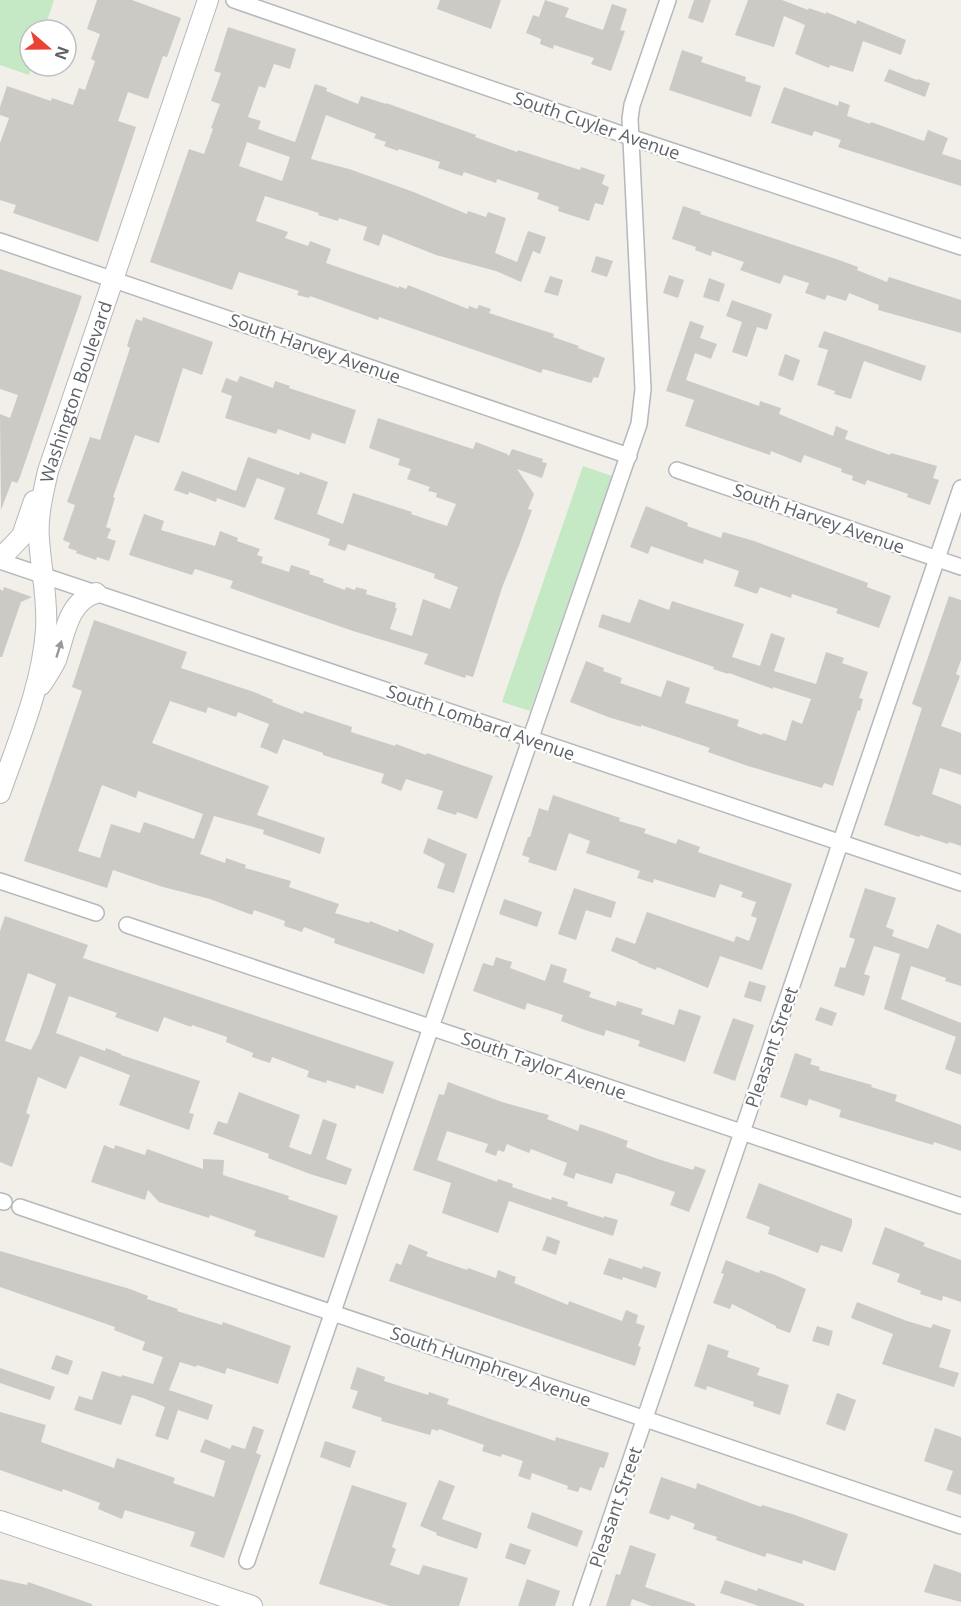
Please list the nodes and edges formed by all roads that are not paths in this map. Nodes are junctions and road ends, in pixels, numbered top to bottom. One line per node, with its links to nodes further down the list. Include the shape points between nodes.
1 (208, 0): 7 (street, Washington Boulevard)
2 (234, 0): 4 (street, South Cuyler Avenue)
3 (668, 0): 4 (street, via 632,105)
4 (630, 137): 6 (street, South Cuyler Avenue); 8 (street, via 644,389)
5 (0, 241): 7 (street, South Harvey Avenue)
6 (961, 248)
7 (113, 279): 8 (street, South Harvey Avenue); 10 (street, Washington Boulevard)
8 (629, 456): 18 (street)
9 (677, 470): 12 (street, South Harvey Avenue)
10 (48, 471): 13 (street, via 22,536); 15 (street, Washington Boulevard, via 39,518)
11 (961, 488): 12 (street, Pleasant Street)
12 (937, 558): 14 (street, South Harvey Avenue); 20 (street, Pleasant Street)
13 (0, 560): 15 (street, South Lombard Avenue)
14 (961, 567)
15 (44, 575): 16 (street, South Lombard Avenue); 17 (street, Washington Boulevard, via 46,634)
16 (96, 593): 17 (street, one-way to 16, via 55,663 68,618 84,597); 18 (street, South Lombard Avenue)
17 (31, 700): 19 (street, Washington Boulevard)
18 (531, 739): 20 (street, South Lombard Avenue); 25 (street)
19 (0, 793)
20 (841, 843): 22 (street, South Lombard Avenue); 26 (street, Pleasant Street)
21 (0, 881): 23 (street)
22 (961, 883)
23 (96, 913)
24 (127, 925): 25 (street, South Taylor Avenue)
25 (431, 1027): 26 (street, South Taylor Avenue); 29 (street)
26 (742, 1132): 27 (street, South Taylor Avenue); 30 (street, Pleasant Street)
27 (961, 1206)
28 (20, 1208): 29 (street, South Humphrey Avenue)
29 (332, 1313): 30 (street, South Humphrey Avenue); 33 (street)
30 (645, 1419): 32 (street, South Humphrey Avenue); 36 (street, Pleasant Street)
31 (0, 1521): 34 (street)
32 (961, 1526)
33 (247, 1561)
34 (223, 1601): 35 (street)
35 (252, 1606)
36 (581, 1606)

